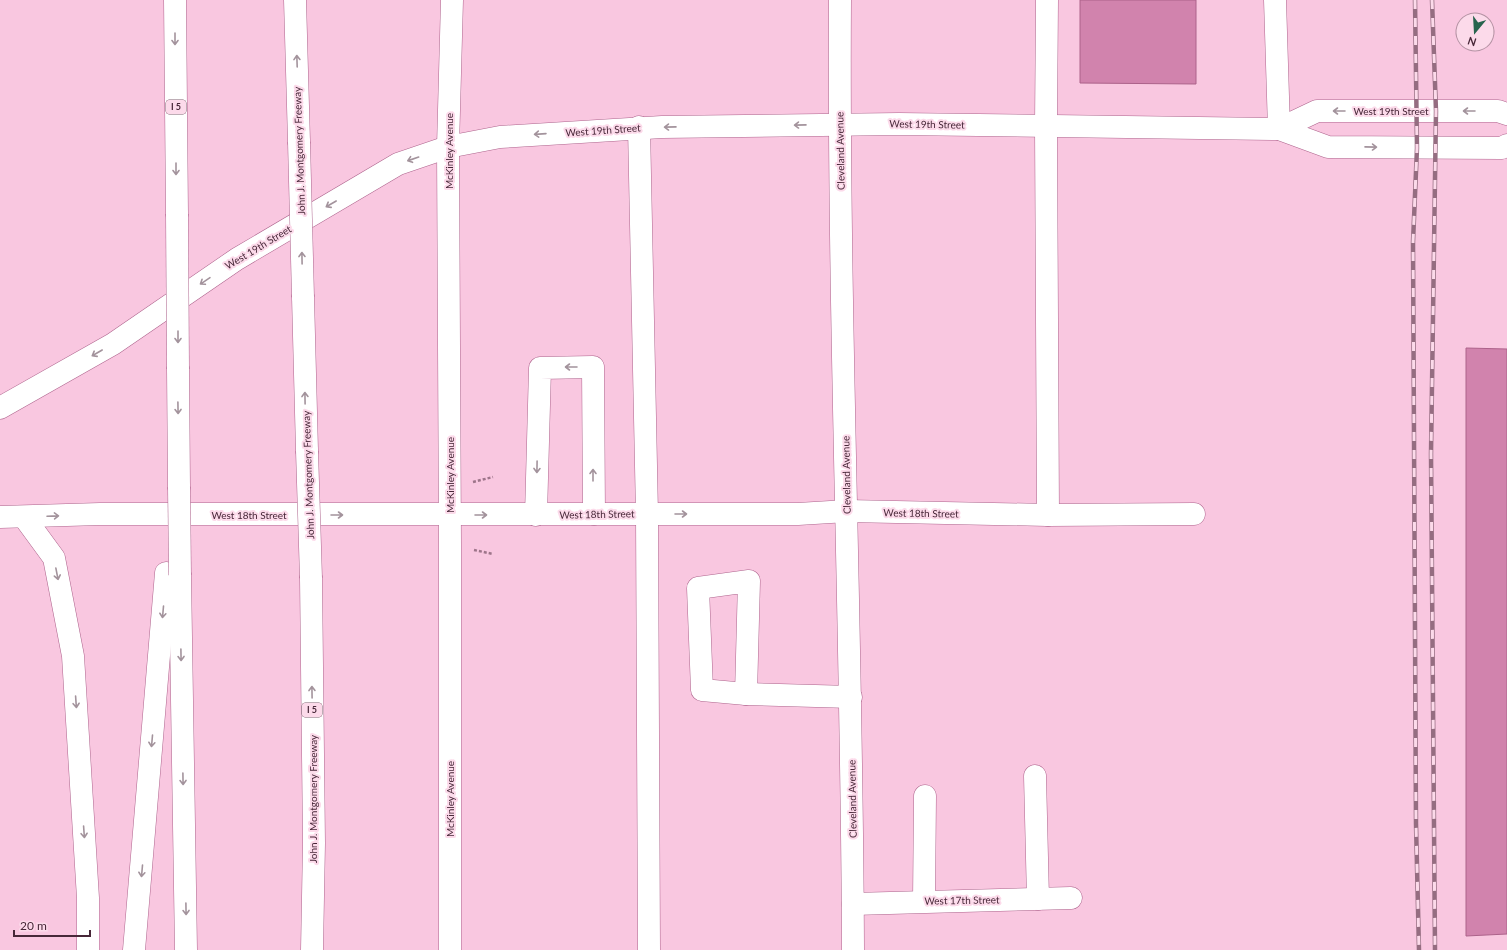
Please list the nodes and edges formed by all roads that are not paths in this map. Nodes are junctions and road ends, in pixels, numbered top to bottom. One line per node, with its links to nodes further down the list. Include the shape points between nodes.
1 (175, 0): 24 (main road, I 5, one-way to 24, bridge, via 179,487)
2 (295, 0): 29 (main road, John J. Montgomery Freeway / I 5, one-way to 2, bridge, via 311,578)
3 (452, 0): 13 (main road, McKinley Avenue)
4 (840, 0): 8 (main road, Cleveland Avenue)
5 (1047, 0): 9 (main road)
6 (1275, 0): 11 (main road)
7 (1507, 114): 11 (main road, West 19th Street, one-way to 11, via 1498,111 1317,111)
8 (839, 124): 9 (main road, West 19th Street); 10 (main road, West 19th Street, one-way to 10); 15 (main road, Cleveland Avenue)
9 (1046, 126): 11 (main road, West 19th Street); 18 (main road)
10 (639, 127): 13 (main road, West 19th Street, one-way to 13, via 500,137); 17 (main road)
11 (1279, 129): 12 (main road, West 19th Street, one-way to 12, via 1328,147 1502,148)
12 (1507, 145)
13 (448, 147): 14 (main road, West 19th Street, one-way to 14, via 398,164 237,259 113,344); 20 (main road, McKinley Avenue)
14 (0, 408)
15 (846, 511): 17 (main road, West 18th Street, one-way to 15, via 798,514); 18 (main road, West 18th Street); 26 (main road, Cleveland Avenue)
16 (594, 514): 17 (main road, West 18th Street); 21 (main road, West 18th Street); 21 (main road, one-way to 21, via 593,367 540,368)
17 (647, 514): 40 (main road)
18 (1048, 514): 19 (main road, West 18th Street)
19 (1194, 514)
20 (450, 515): 21 (main road, West 18th Street, one-way to 21); 23 (main road, West 18th Street, one-way to 20, via 100,514); 39 (main road, McKinley Avenue)
21 (536, 515)
22 (0, 517): 23 (main road, West 18th Street)
23 (24, 517): 34 (main road, one-way to 34, via 54,558 73,656 88,898)
24 (173, 574): 35 (main road, one-way to 35); 36 (main road, one-way to 36)
25 (746, 694): 25 (main road, via 749,581 698,588 702,690); 26 (main road)
26 (851, 697): 33 (main road, Cleveland Avenue)
27 (1035, 776): 31 (main road)
28 (925, 796): 32 (main road)
29 (314, 843): 37 (main road, John J. Montgomery Freeway / I 5); 38 (main road)
30 (1071, 898): 31 (main road, West 17th Street)
31 (1038, 899): 32 (main road, West 17th Street)
32 (924, 901): 33 (main road, West 17th Street)
33 (853, 904): 41 (main road, Cleveland Avenue)
34 (88, 950)
35 (134, 950)
36 (186, 950)
37 (312, 950)
38 (320, 950)
39 (450, 950)
40 (648, 950)
41 (853, 950)

